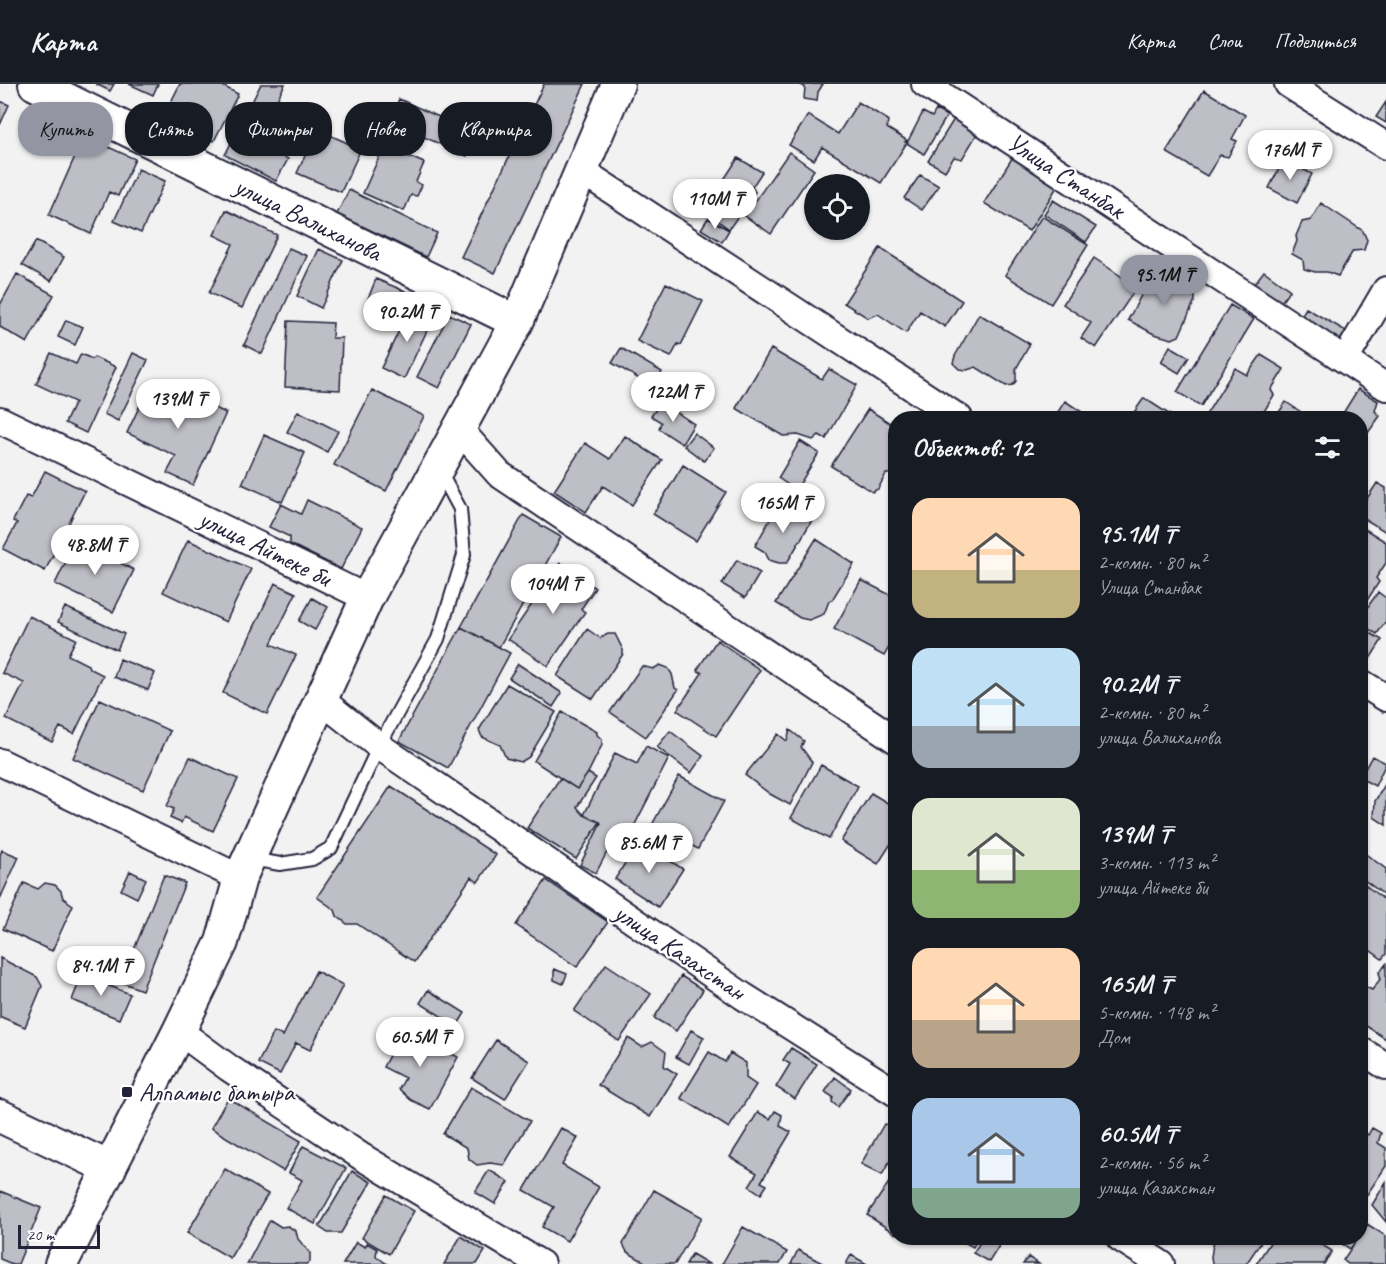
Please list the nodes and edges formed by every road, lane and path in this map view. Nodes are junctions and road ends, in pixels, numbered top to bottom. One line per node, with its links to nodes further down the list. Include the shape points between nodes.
1 (35, 84): 8 (street, улица Валиханова)
2 (618, 84): 6 (street)
3 (926, 84): 9 (street, Улица Станбак)
4 (1288, 84): 5 (street)
5 (1386, 146)
6 (582, 171): 8 (street); 11 (street)
7 (1386, 290): 9 (street)
8 (517, 322): 13 (street)
9 (1345, 360): 10 (street, Улица Станбак)
10 (1386, 387)
11 (948, 411)
12 (0, 420): 15 (street, улица Айтеке би)
13 (459, 429): 14 (street); 19 (street, via 498,474)
14 (438, 468): 15 (street); 20 (lane, via 460,509 464,555 438,639)
15 (367, 598): 18 (street)
16 (1368, 687): 17 (street)
17 (1386, 698)
18 (321, 700): 20 (street, улица Казахстан); 22 (street)
19 (888, 736)
20 (380, 746): 22 (lane, via 332,848 312,859); 26 (street, улица Казахстан, via 743,996)
21 (0, 762): 22 (street)
22 (244, 868): 23 (street, via 222,942)
23 (179, 1031): 28 (street); 31 (street, via 362,1157)
24 (1368, 1055): 25 (street)
25 (1386, 1066)
26 (888, 1088)
27 (0, 1116): 28 (street)
28 (110, 1168): 30 (street)
29 (1131, 1245): 32 (street)
30 (61, 1264)
31 (541, 1264)
32 (1161, 1264)

